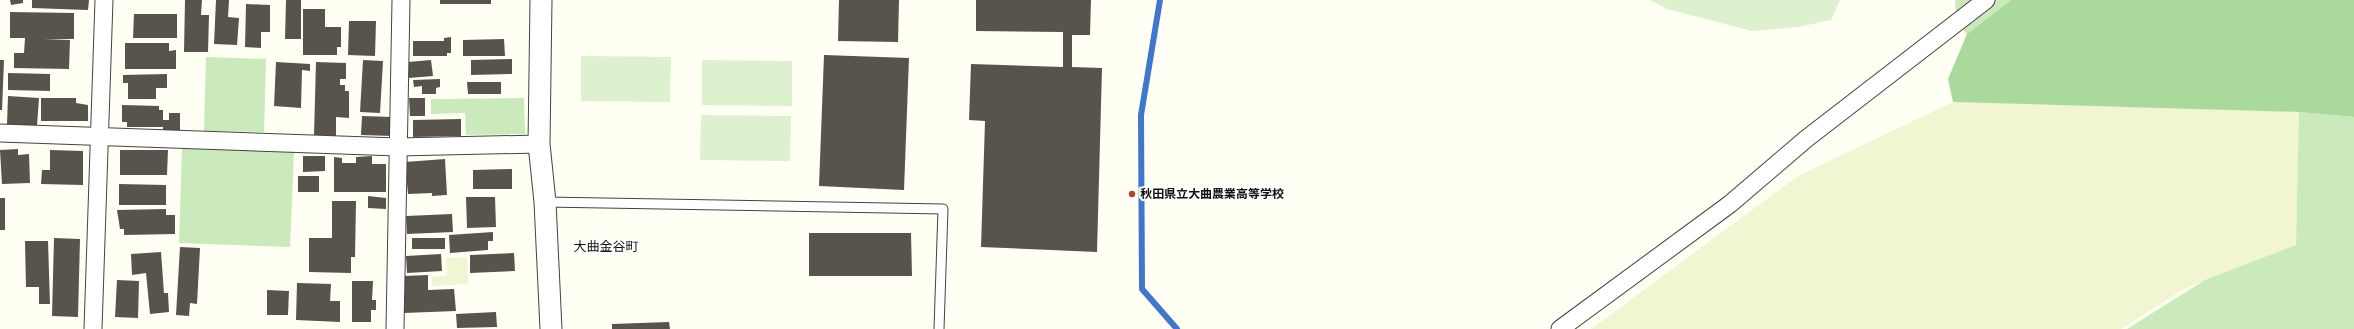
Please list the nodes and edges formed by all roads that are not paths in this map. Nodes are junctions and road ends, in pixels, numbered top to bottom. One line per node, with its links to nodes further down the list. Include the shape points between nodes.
1 (104, 0): 6 (street)
2 (401, 0): 8 (street)
3 (541, 0): 7 (street)
4 (1986, 0): 14 (street, via 1806,139 1730,204)
5 (0, 133): 6 (street)
6 (100, 137): 8 (street); 10 (street)
7 (539, 144): 8 (street); 9 (street)
8 (398, 147): 11 (street)
9 (545, 202): 12 (street); 13 (lane, via 943,209)
10 (94, 329)
11 (395, 329)
12 (551, 329)
13 (939, 329)
14 (1560, 329)

